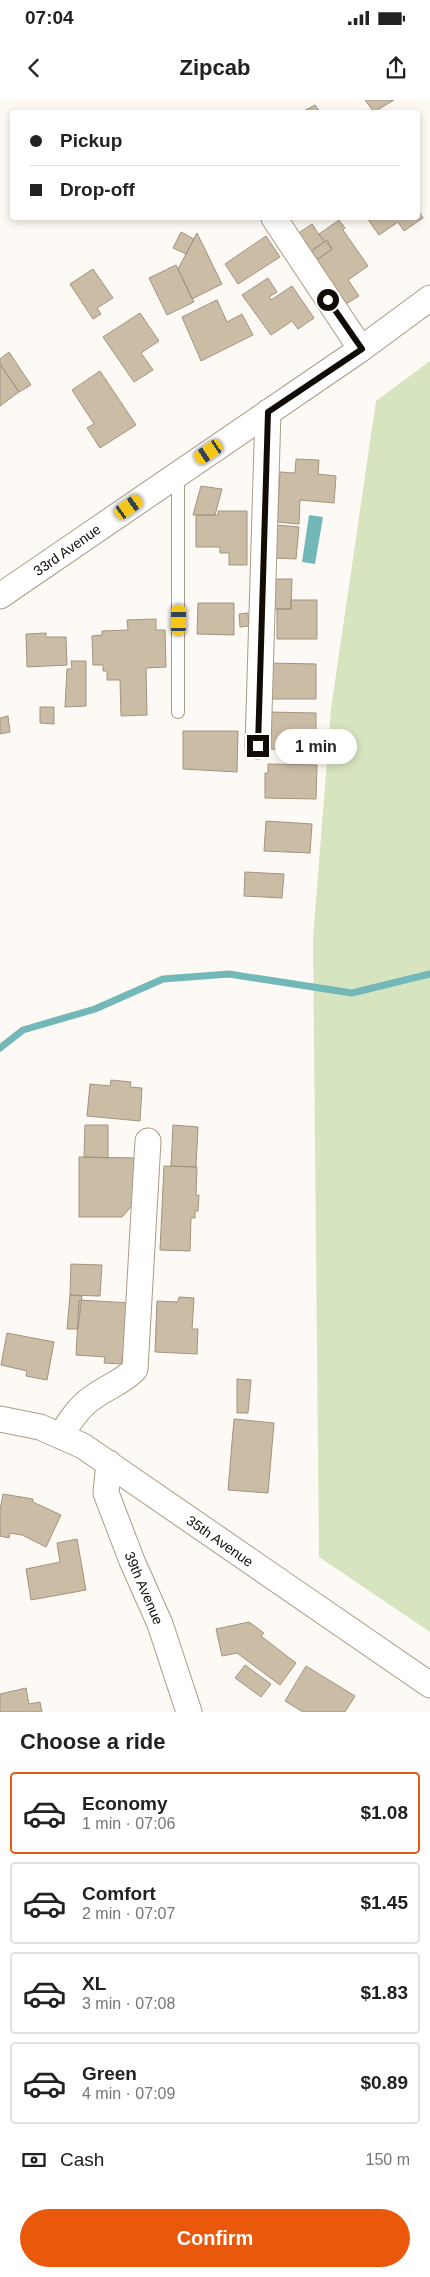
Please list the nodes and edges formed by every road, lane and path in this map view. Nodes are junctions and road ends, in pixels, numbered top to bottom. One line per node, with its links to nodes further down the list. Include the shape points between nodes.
1 (275, 220): 3 (street)
2 (430, 298): 3 (street, 33rd Avenue)
3 (362, 349): 4 (street, 33rd Avenue)
4 (268, 412): 5 (street, 33rd Avenue); 8 (street)
5 (178, 474): 6 (street, 33rd Avenue); 7 (lane)
6 (0, 596)
7 (178, 712)
8 (258, 746)
9 (148, 1141): 11 (street, via 135,1369 86,1403)
10 (0, 1419): 11 (street, 35th Avenue)
11 (61, 1435): 12 (street, 35th Avenue)
12 (109, 1463): 13 (street, 35th Avenue); 14 (street, 39th Avenue, via 106,1493 160,1624)
13 (430, 1685)
14 (189, 1712)

